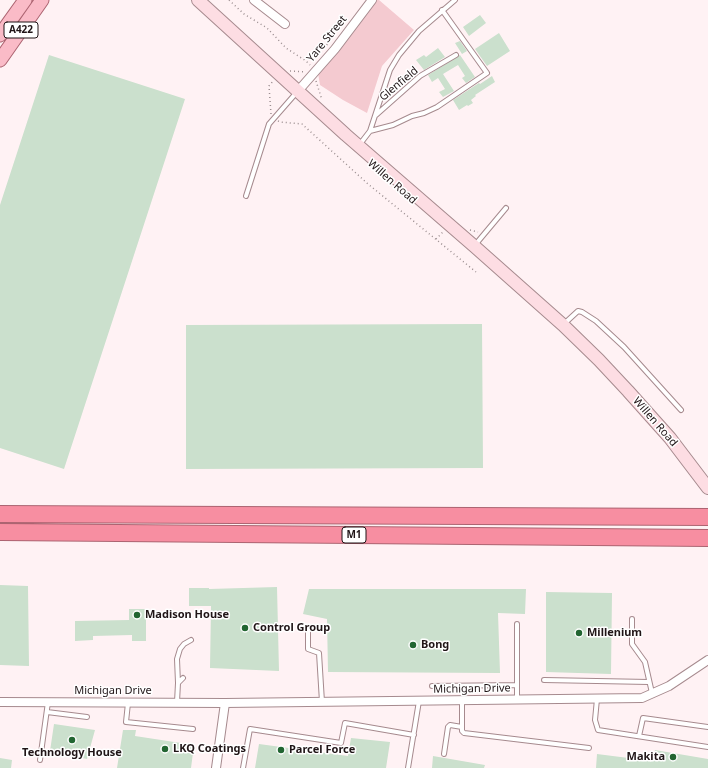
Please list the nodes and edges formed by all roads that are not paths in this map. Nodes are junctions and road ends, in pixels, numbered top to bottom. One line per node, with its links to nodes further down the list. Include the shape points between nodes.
1 (25, 0): 10 (main road, A422)
2 (42, 0): 12 (main road, A422)
3 (189, 0): 13 (street, Willen Road, via 276,79)
4 (198, 0): 13 (street, Willen Road)
5 (254, 0): 9 (street)
6 (372, 0): 13 (street, Yare Street, via 335,49)
7 (455, 0): 8 (lane)
8 (442, 10): 14 (lane, via 419,31 399,55 390,70); 15 (lane, via 487,73 437,107 393,125)
9 (285, 24)
10 (0, 35)
11 (456, 55): 14 (lane, Glenfield, via 420,76)
12 (0, 60)
13 (296, 93): 16 (street, Willen Road); 17 (lane, via 268,124); 19 (street, Willen Road)
14 (376, 115): 15 (lane)
15 (370, 131): 16 (lane)
16 (358, 146): 19 (street, Willen Road)
17 (246, 196)
18 (506, 208): 19 (lane)
19 (473, 248): 20 (street, Willen Road); 21 (street, Willen Road, via 561,329)
20 (563, 325): 21 (street, Willen Road); 22 (lane, via 578,311 596,321)
21 (599, 360): 23 (street, Willen Road, via 670,438)
22 (681, 410)
23 (708, 488)
24 (0, 514): 25 (highway, M1)
25 (708, 517)
26 (0, 532): 27 (highway, M1)
27 (708, 538)
28 (632, 618): 35 (lane, via 632,644 645,662)
29 (517, 624): 37 (lane)
30 (308, 628): 48 (lane, via 308,649 319,653)
31 (191, 640): 36 (lane, via 180,649 177,659)
32 (708, 660): 39 (street, Michigan Drive, via 669,686)
33 (183, 678): 36 (lane)
34 (544, 680): 35 (lane)
35 (649, 682): 39 (lane)
36 (178, 683): 47 (lane)
37 (517, 685): 38 (lane); 42 (lane)
38 (432, 686)
39 (652, 693): 40 (street, Michigan Drive, via 642,698)
40 (597, 699): 42 (street, Michigan Drive); 56 (lane, via 598,730)
41 (462, 700): 42 (street, Michigan Drive); 43 (street, Michigan Drive); 52 (lane)
42 (517, 700)
43 (419, 701): 48 (street, Michigan Drive); 55 (lane)
44 (0, 702): 45 (street, Michigan Drive)
45 (48, 702): 46 (street, Michigan Drive); 50 (lane)
46 (128, 702): 47 (street, Michigan Drive); 54 (lane, via 126,722)
47 (177, 702): 49 (street, Michigan Drive)
48 (322, 702): 49 (street, Michigan Drive)
49 (225, 703): 61 (street)
50 (47, 712): 51 (lane); 60 (lane)
51 (87, 718)
52 (462, 727): 58 (lane, via 464,733); 59 (lane, via 448,727)
53 (708, 727): 56 (lane, via 643,718)
54 (192, 729)
55 (414, 735): 62 (lane, via 346,723 341,743 250,729); 63 (lane)
56 (639, 736): 57 (lane)
57 (708, 747)
58 (589, 748)
59 (444, 754)
60 (40, 760)
61 (216, 768)
62 (244, 768)
63 (408, 768)

